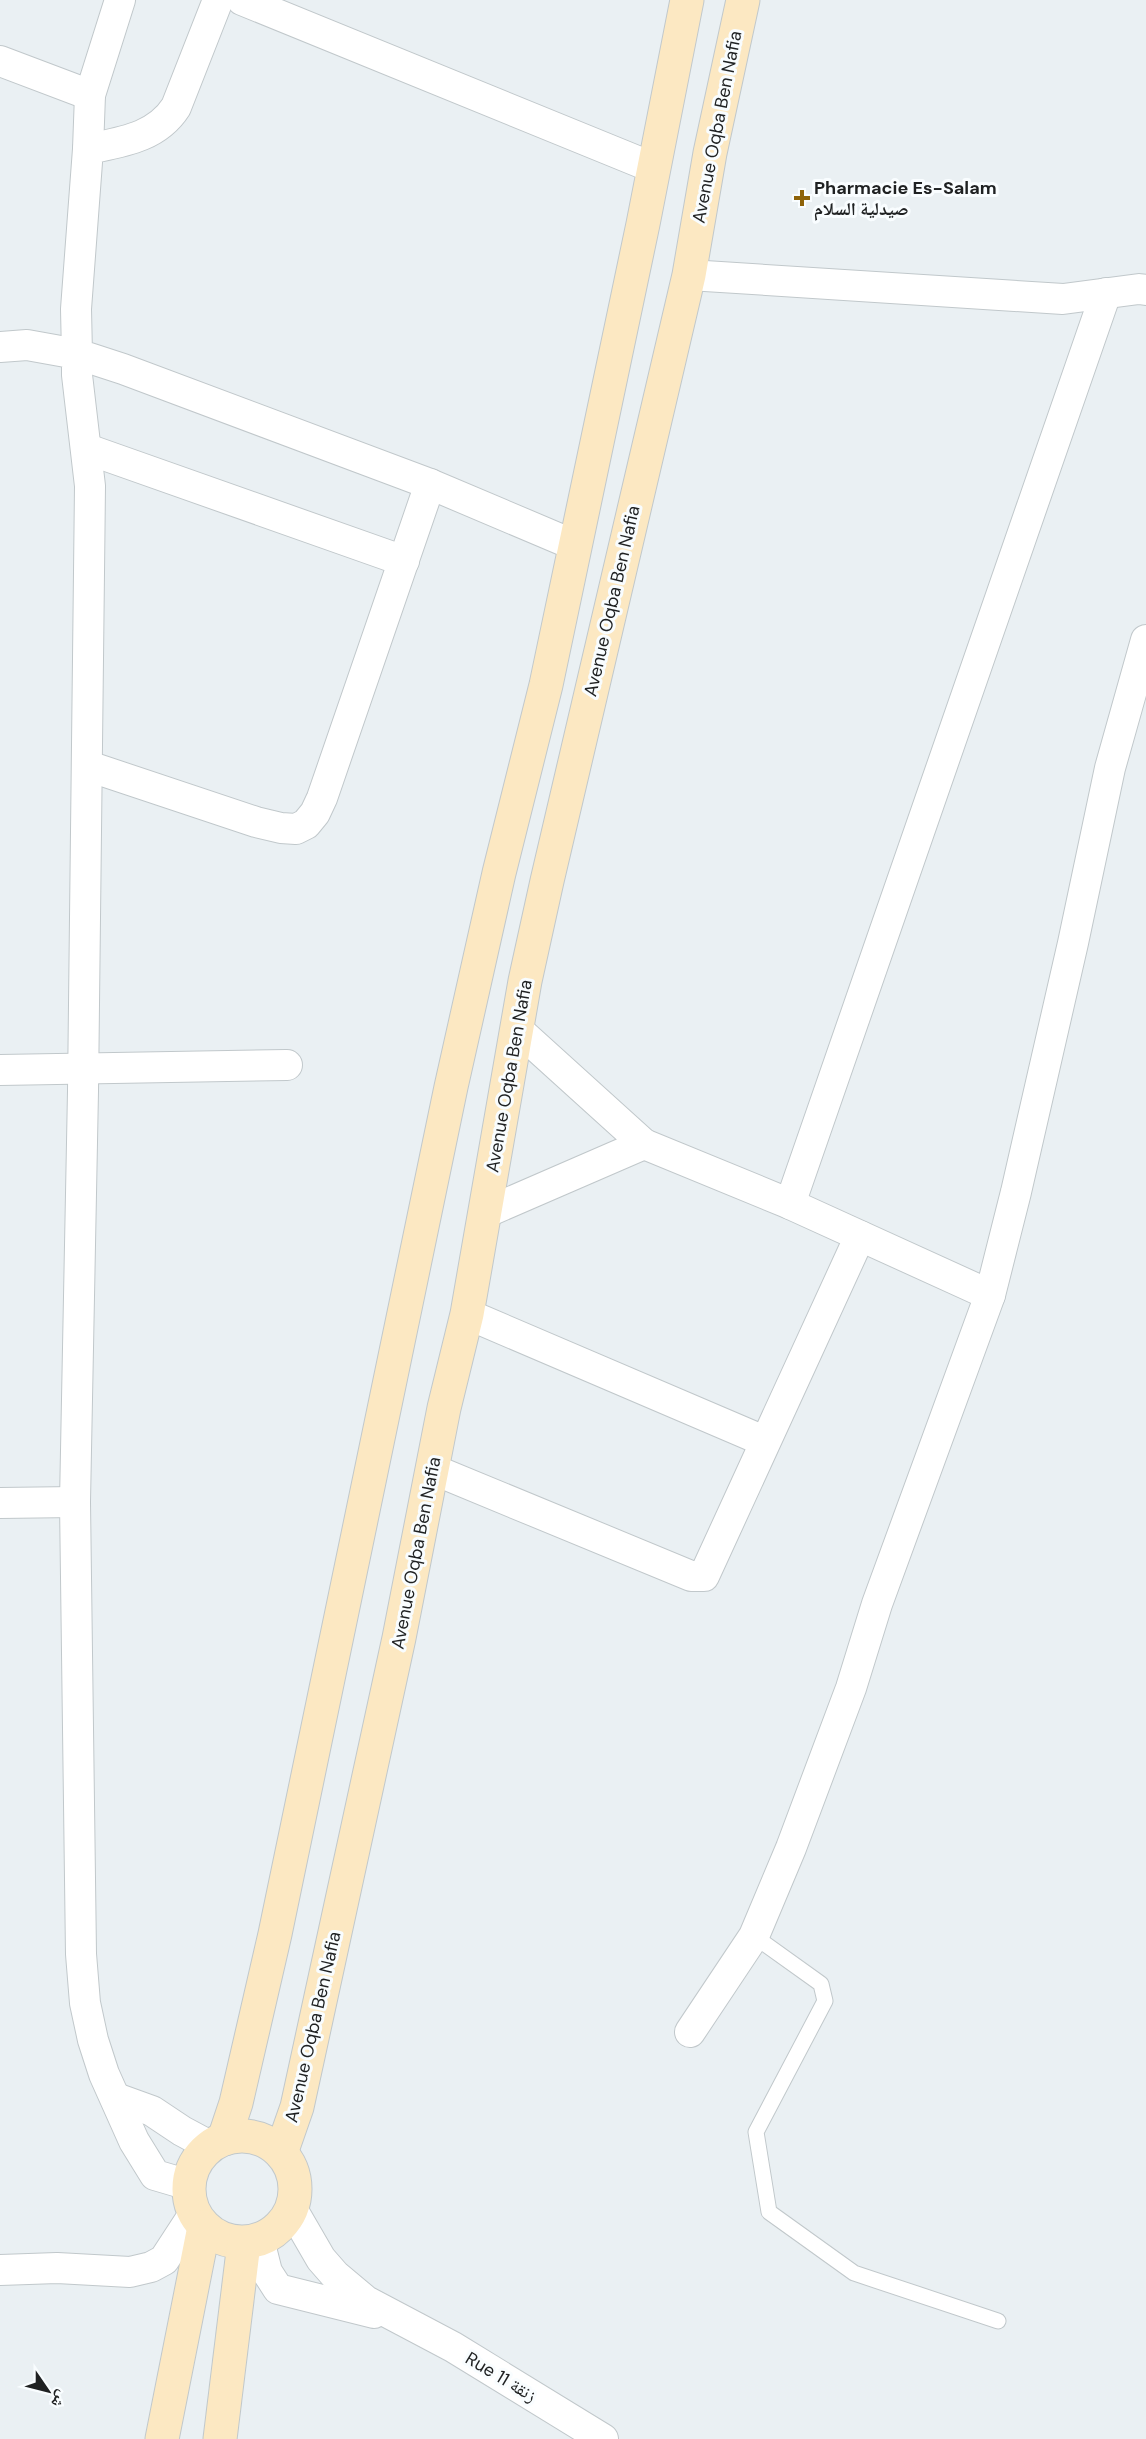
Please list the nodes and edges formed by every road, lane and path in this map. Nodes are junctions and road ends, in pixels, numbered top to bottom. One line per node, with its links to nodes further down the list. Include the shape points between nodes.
1 (120, 0): 7 (street)
2 (218, 0): 8 (street, via 169,119 135,139)
3 (242, 0): 9 (street)
4 (687, 0): 9 (street)
5 (743, 0): 10 (street, Avenue Oqba Ben Nafia)
6 (0, 60): 7 (street)
7 (90, 95): 8 (street)
8 (88, 149): 14 (street, via 76,309)
9 (654, 168): 17 (street)
10 (689, 275): 12 (street, via 1063,298); 21 (street, Avenue Oqba Ben Nafia, via 546,881)
11 (1146, 290): 12 (street)
12 (1106, 293): 26 (street)
13 (0, 347): 14 (street, via 27,345)
14 (77, 354): 15 (street); 16 (street)
15 (87, 449): 18 (street); 20 (street)
16 (430, 484): 17 (street); 18 (street)
17 (574, 544): 38 (street, via 546,685 453,1075 268,1969 236,2103)
18 (404, 561): 20 (street, via 322,798 306,824 296,829 256,822)
19 (1146, 640): 29 (street, via 1110,768)
20 (88, 766): 23 (street)
21 (517, 1029): 25 (street); 27 (street, Avenue Oqba Ben Nafia)
22 (287, 1065): 23 (street)
23 (83, 1068): 24 (street); 33 (street)
24 (0, 1070)
25 (644, 1144): 26 (street); 27 (street)
26 (790, 1204): 28 (street)
27 (485, 1213): 30 (street, Avenue Oqba Ben Nafia)
28 (860, 1236): 29 (street); 31 (street)
29 (990, 1295): 35 (street, via 877,1604 828,1752)
30 (467, 1314): 31 (street); 32 (street, Avenue Oqba Ben Nafia)
31 (764, 1442): 32 (street, via 704,1576 691,1576)
32 (432, 1469): 39 (street, Avenue Oqba Ben Nafia, via 297,2107)
33 (75, 1502): 34 (street); 37 (street, via 81,1954 93,2040)
34 (0, 1503)
35 (754, 1936): 36 (street); 45 (lane, via 821,1984 825,2001 756,2132 769,2212 854,2273)
36 (690, 2031)
37 (116, 2098): 38 (street, via 152,2110 182,2131); 40 (street, via 134,2141 155,2175)
38 (217, 2142): 39 (street, via 254,2137); 40 (street, via 192,2170)
39 (281, 2153): 41 (street, via 295,2180)
40 (196, 2209): 42 (street, via 216,2236 230,2242); 43 (street, via 164,2260 151,2267 130,2272); 46 (street)
41 (292, 2209): 42 (street, via 273,2233); 44 (street, Rue 11 زنقة, via 335,2275 366,2301)
42 (252, 2241): 44 (street, Rue 11 زنقة, via 278,2289); 47 (street)
43 (0, 2270)
44 (398, 2317): 48 (street, Rue 11 زنقة)
45 (998, 2321)
46 (162, 2439)
47 (220, 2439)
48 (603, 2439)

